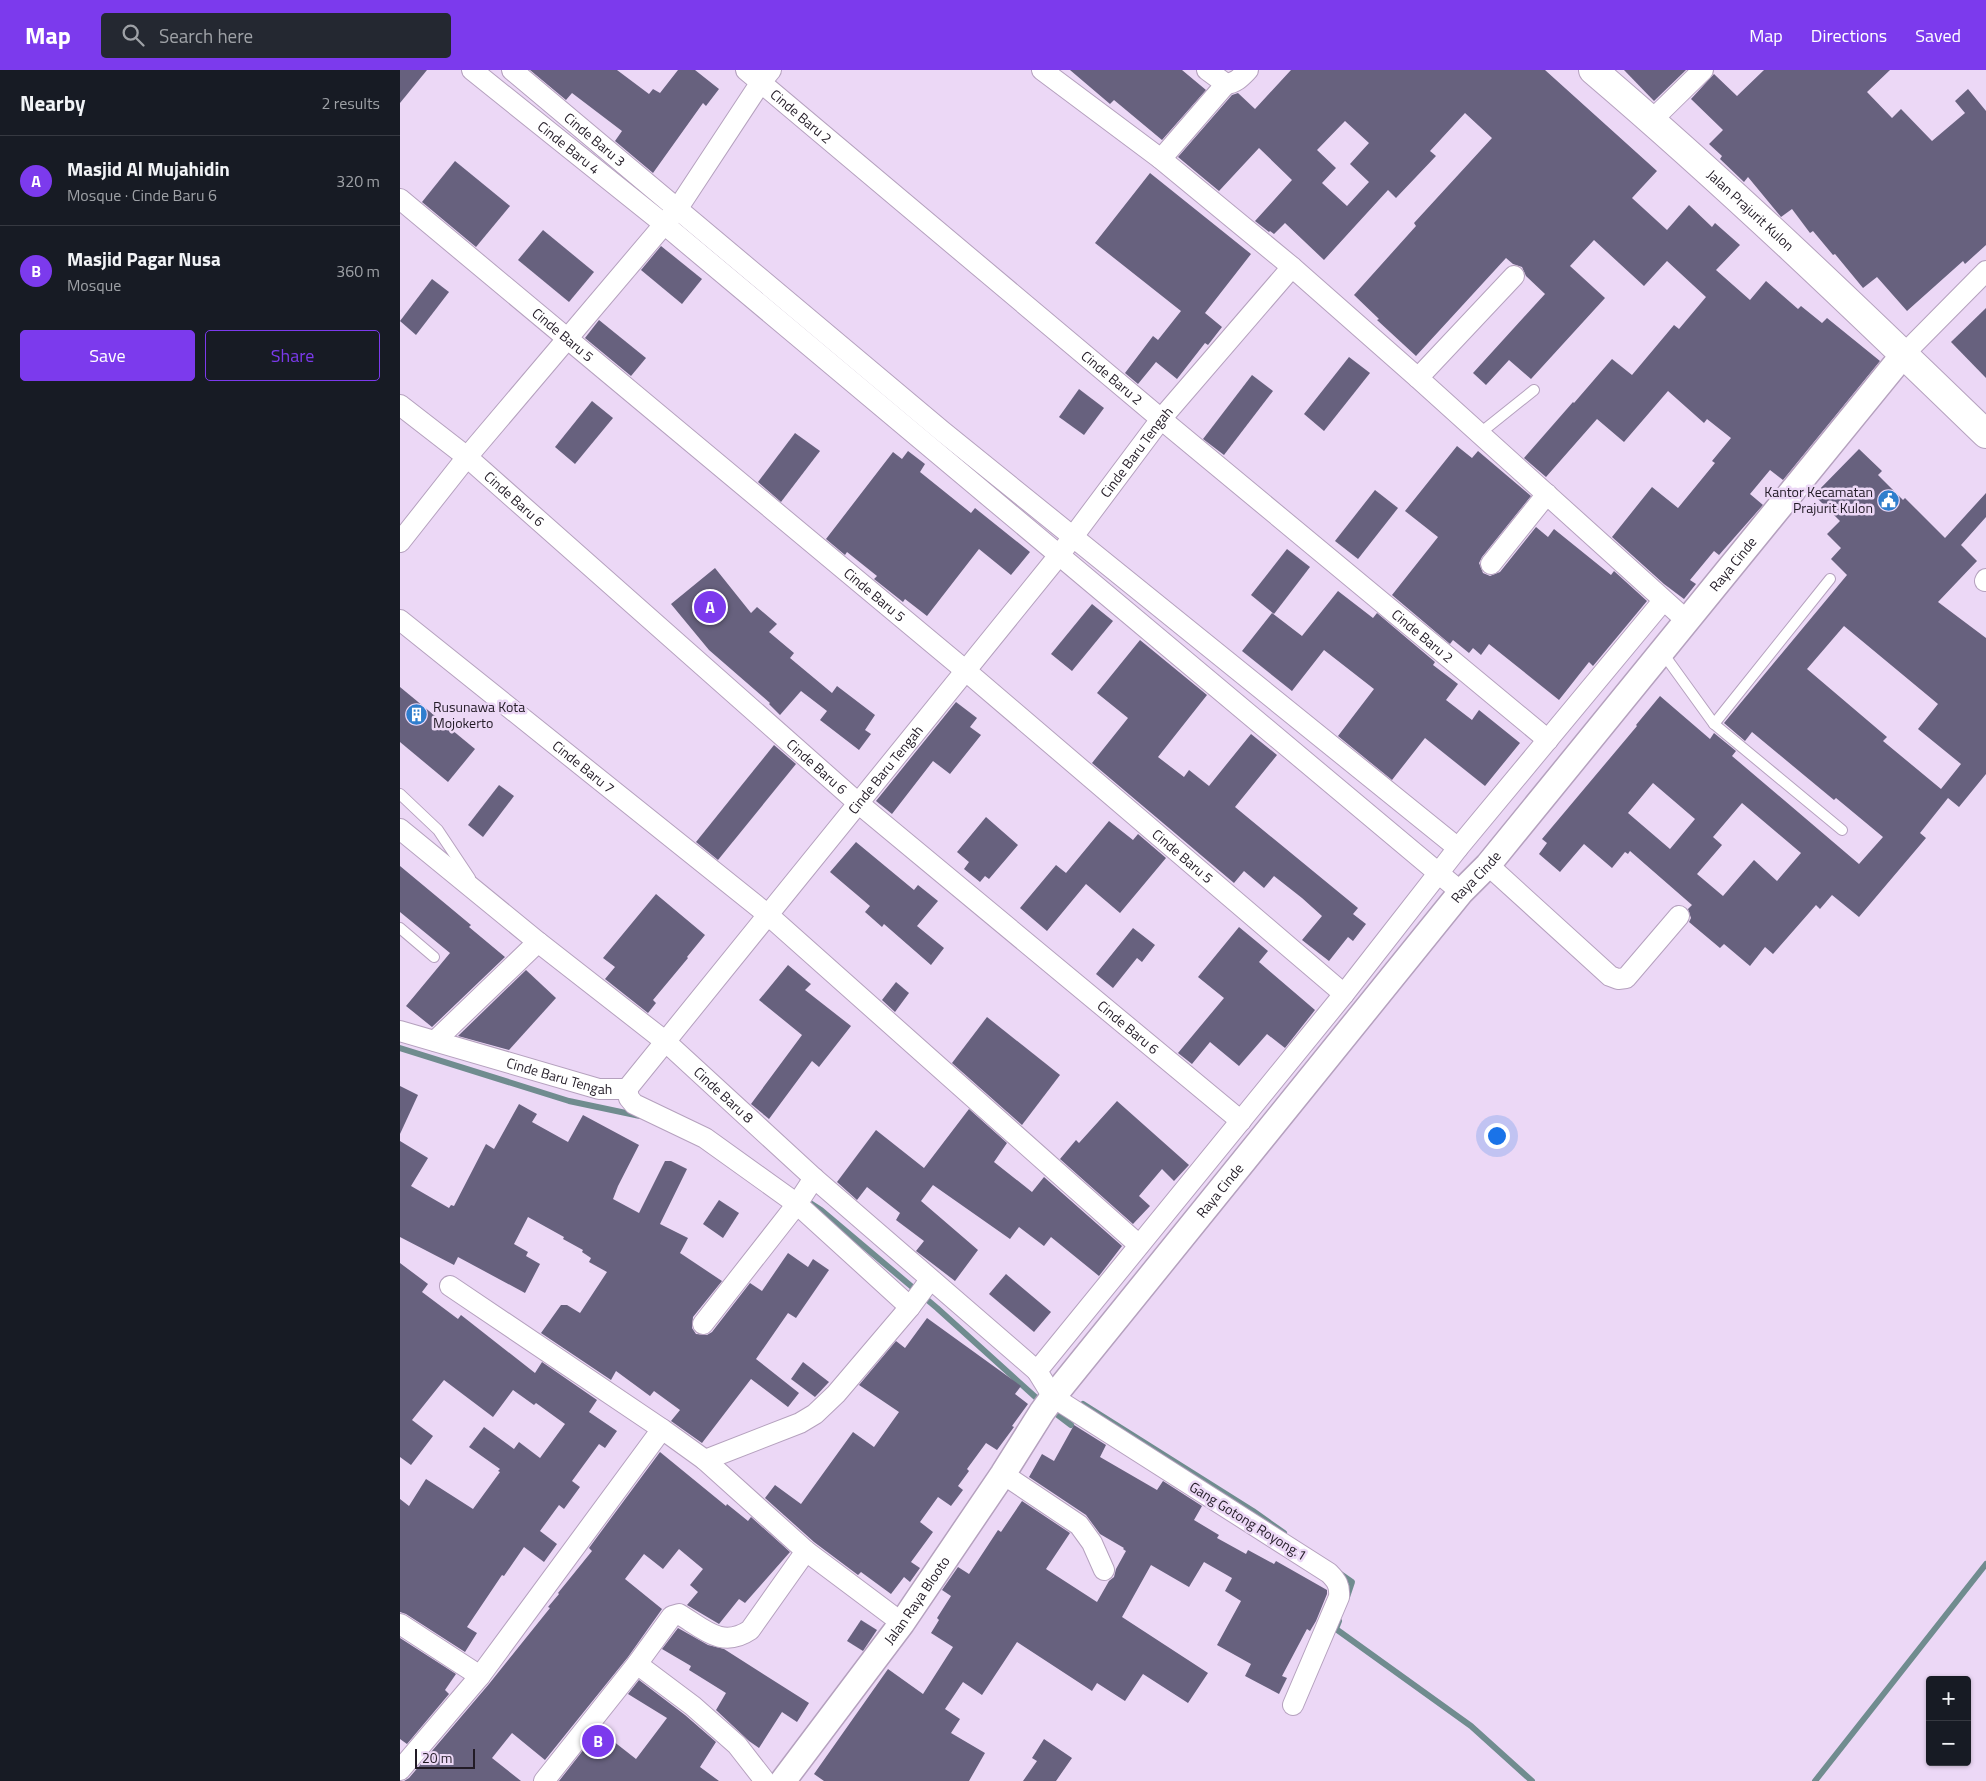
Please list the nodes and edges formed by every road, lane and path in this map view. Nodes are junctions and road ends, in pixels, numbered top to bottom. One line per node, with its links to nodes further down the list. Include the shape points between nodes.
1 (472, 70): 14 (street, Cinde Baru 4)
2 (512, 70): 13 (street, Cinde Baru 3)
3 (1042, 70): 11 (street)
4 (1208, 70): 9 (street)
5 (1248, 70): 9 (street, via 1240,79)
6 (1593, 70): 10 (main road, Jalan Prajurit Kulon)
7 (1704, 70): 10 (street)
8 (760, 74): 13 (street); 23 (street, Cinde Baru 2)
9 (1226, 84): 11 (street)
10 (1652, 120): 19 (main road, Jalan Prajurit Kulon)
11 (1161, 159): 15 (street)
12 (400, 199): 18 (street, Cinde Baru 5)
13 (678, 208): 14 (street); 28 (street, Cinde Baru 3, via 942,431)
14 (664, 224): 18 (street); 30 (street, Cinde Baru 4)
15 (1292, 267): 20 (street); 23 (street, Cinde Baru Tengah)
16 (1986, 271): 19 (street)
17 (1514, 276): 20 (street)
18 (567, 340): 26 (street); 37 (street, Cinde Baru 5)
19 (1904, 354): 25 (main road, Jalan Prajurit Kulon); 35 (street, Raya Cinde)
20 (1418, 378): 24 (street)
21 (1534, 390): 24 (lane)
22 (400, 405): 26 (street, Cinde Baru 6)
23 (1162, 419): 28 (street, Cinde Baru Tengah); 39 (street, Cinde Baru 2)
24 (1479, 434): 27 (street)
25 (1986, 434)
26 (467, 457): 29 (street); 41 (street, Cinde Baru 6)
27 (1547, 494): 31 (street); 33 (street)
28 (1074, 536): 30 (street, Cinde Baru Tengah); 44 (street, Cinde Baru 3)
29 (400, 542)
30 (1060, 554): 37 (street, Cinde Baru Tengah); 46 (street, Cinde Baru 4)
31 (1491, 564)
32 (1830, 579): 38 (lane)
33 (1663, 601): 35 (street); 39 (street, Raya Cinde)
34 (400, 620): 48 (street, Cinde Baru 7)
35 (1686, 620): 36 (street, Raya Cinde)
36 (1662, 652): 38 (lane); 45 (street, Raya Cinde)
37 (966, 671): 41 (street, Cinde Baru Tengah); 53 (street, Cinde Baru 5)
38 (1714, 724): 43 (lane)
39 (1548, 740): 44 (street, Raya Cinde)
40 (400, 794): 47 (lane, via 438,830)
41 (858, 803): 48 (street, Cinde Baru Tengah); 58 (street, Cinde Baru 6)
42 (400, 829): 47 (street, Cinde Baru 8)
43 (1842, 830)
44 (1458, 848): 46 (street, Raya Cinde)
45 (1488, 865): 46 (street, Raya Cinde); 49 (street, via 1610,976 1618,979 1626,978)
46 (1449, 883): 53 (street, Raya Cinde); 64 (street, Raya Cinde)
47 (483, 898): 51 (street, Cinde Baru 8)
48 (767, 914): 56 (street, Cinde Baru Tengah); 60 (street, Cinde Baru 7)
49 (1679, 916)
50 (400, 928): 52 (lane)
51 (538, 942): 55 (street); 56 (street, Cinde Baru 8)
52 (434, 957)
53 (1344, 994): 58 (street, Raya Cinde)
54 (400, 1031): 55 (street, Cinde Baru Tengah)
55 (435, 1042): 57 (street, Cinde Baru Tengah, via 599,1090)
56 (666, 1042): 57 (street, Cinde Baru Tengah); 59 (street, Cinde Baru 8)
57 (627, 1089): 59 (street, via 634,1104)
58 (1241, 1121): 60 (street, Raya Cinde)
59 (805, 1192): 62 (street, Cinde Baru 8); 62 (street); 63 (street)
60 (1139, 1245): 64 (street, Raya Cinde)
61 (450, 1286): 65 (street)
62 (920, 1294): 64 (street, Cinde Baru 8); 66 (street, via 836,1394 815,1414 800,1423)
63 (703, 1324)
64 (1045, 1392): 67 (street, Jalan Raya Blooto); 74 (street, Gang Gotong Royong.1, via 1330,1573 1336,1580 1340,1587 1339,1597)
65 (662, 1429): 66 (street); 73 (street)
66 (705, 1460): 68 (street)
67 (1004, 1474): 69 (street, via 1079,1525 1092,1543); 70 (street, Jalan Raya Blooto)
68 (806, 1551): 70 (street); 72 (street, via 746,1633 730,1639 719,1638 674,1614)
69 (1104, 1570)
70 (902, 1623): 78 (street, Jalan Raya Blooto)
71 (400, 1624): 73 (street)
72 (637, 1664): 76 (street); 77 (street, via 737,1745)
73 (480, 1676): 75 (street)
74 (1293, 1705)
75 (400, 1770)
76 (544, 1781)
77 (764, 1781)
78 (784, 1781)

